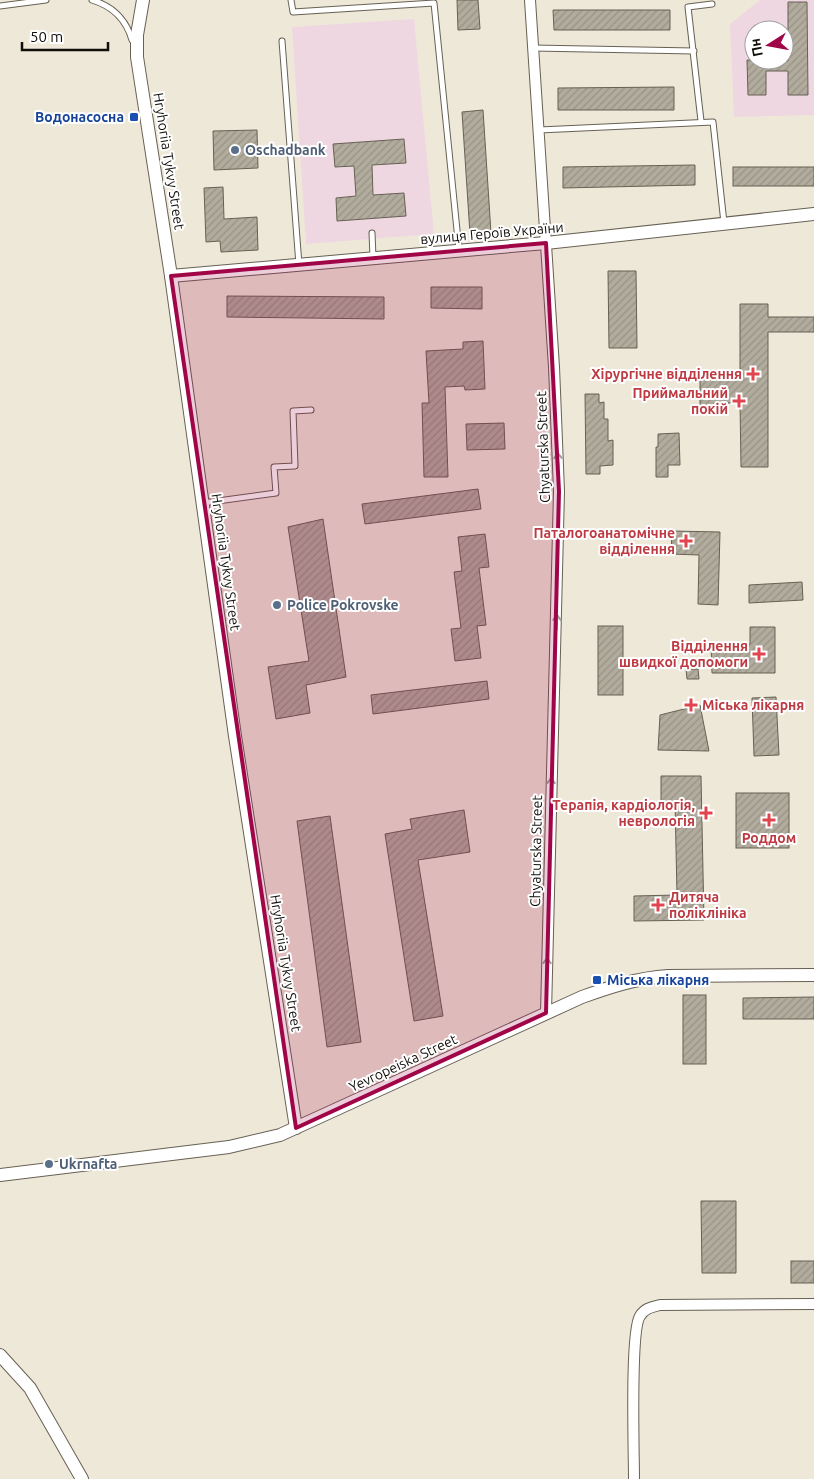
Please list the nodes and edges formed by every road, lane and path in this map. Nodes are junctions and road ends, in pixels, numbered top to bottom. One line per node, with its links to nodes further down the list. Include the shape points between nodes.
1 (46, 0): 9 (lane)
2 (92, 0): 14 (lane, via 111,8 122,18)
3 (143, 0): 14 (street, Hryhoriia Tykvy Street)
4 (291, 0): 10 (lane, via 293,12)
5 (358, 0): 10 (lane)
6 (530, 0): 12 (street, Chyaturska Street)
7 (434, 1): 10 (lane); 21 (lane)
8 (712, 4): 13 (lane, via 688,7)
9 (0, 6)
10 (358, 8)
11 (282, 41): 23 (lane)
12 (533, 48): 13 (lane); 16 (street, Chyaturska Street)
13 (694, 51): 15 (lane)
14 (137, 57): 24 (street, Hryhoriia Tykvy Street)
15 (701, 122): 16 (lane); 18 (lane, via 713,122)
16 (538, 130): 20 (street, Chyaturska Street)
17 (814, 214): 18 (street, вулиця Героїв України)
18 (724, 224): 20 (street, вулиця Героїв України)
19 (372, 233): 22 (lane)
20 (546, 244): 21 (street, вулиця Героїв України); 28 (street, Chyaturska Street, one-way to 20, via 560,491)
21 (459, 250): 22 (street, вулиця Героїв України)
22 (373, 258): 23 (street, вулиця Героїв України)
23 (299, 265): 24 (street, вулиця Героїв України)
24 (171, 276): 26 (street, Hryhoriia Tykvy Street)
25 (311, 410): 26 (lane, via 293,411 295,466 274,468 276,492)
26 (203, 503): 29 (street, Hryhoriia Tykvy Street)
27 (814, 975): 28 (street, Yevropeiska Street, via 646,977 618,984)
28 (546, 1013): 29 (street, Yevropeiska Street)
29 (296, 1128): 30 (street, Yevropeiska Street, via 266,1139 228,1147)
30 (0, 1175)
31 (814, 1304): 34 (street, via 660,1305 649,1308 640,1316 636,1328)
32 (0, 1355): 33 (street, via 30,1388)
33 (82, 1479)
34 (634, 1479)

